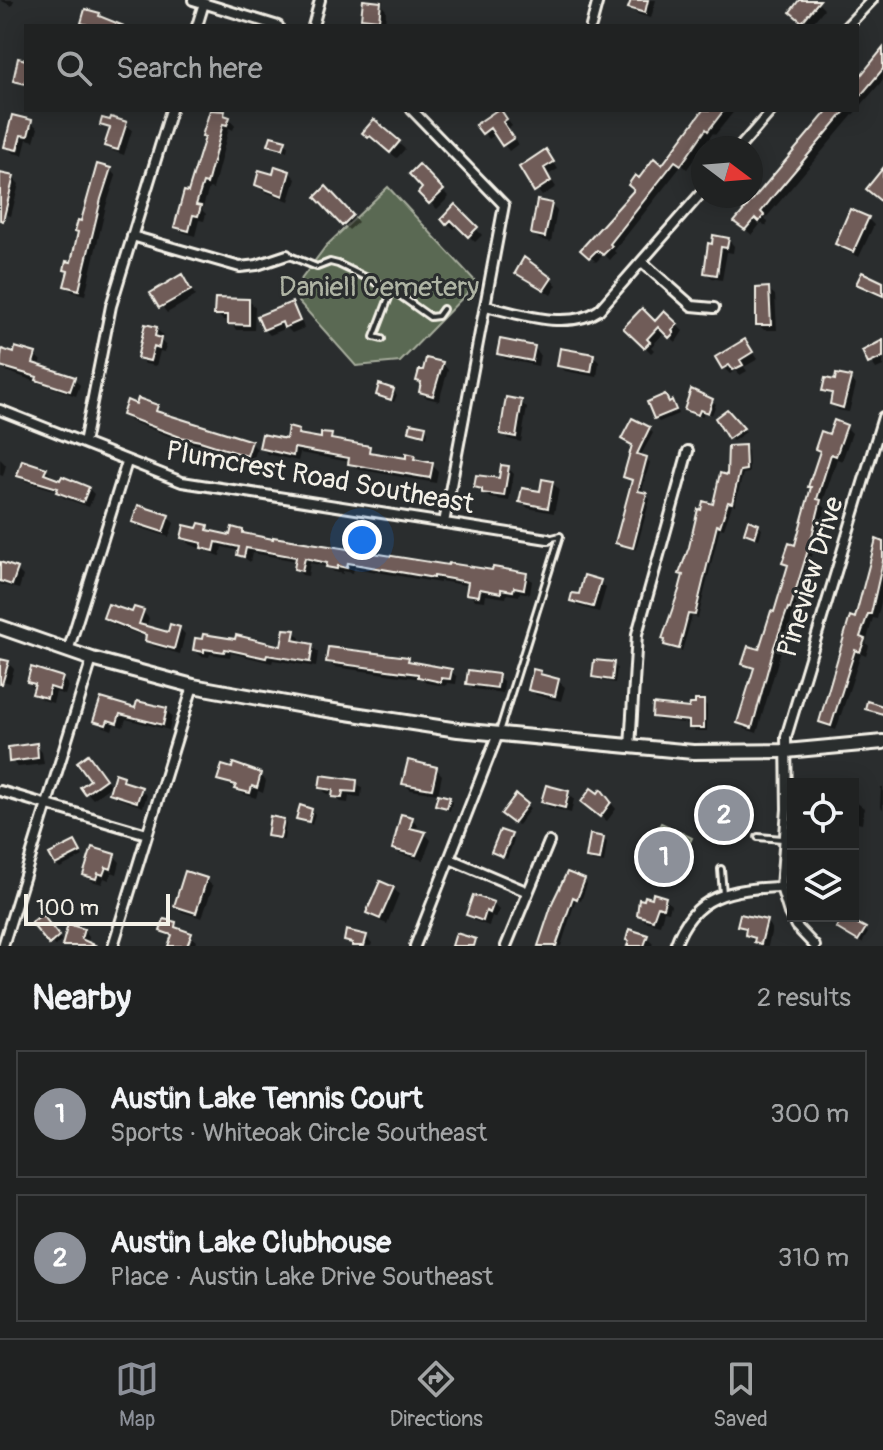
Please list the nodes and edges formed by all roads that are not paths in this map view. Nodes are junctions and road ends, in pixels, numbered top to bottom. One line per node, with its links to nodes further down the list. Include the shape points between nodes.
1 (193, 0): 5 (street)
2 (320, 0): 8 (street)
3 (598, 0): 9 (street)
4 (872, 0): 10 (street)
5 (204, 3): 6 (street); 7 (street)
6 (198, 24)
7 (272, 24)
8 (314, 24)
9 (592, 24)
10 (849, 24)
11 (170, 112): 16 (street)
12 (414, 112): 20 (street, via 504,205)
13 (770, 112): 14 (street)
14 (749, 136)
15 (691, 205): 18 (street)
16 (132, 236): 17 (street, via 240,267); 26 (street, via 111,306)
17 (287, 255): 19 (lane, via 317,267 338,264)
18 (642, 262): 20 (street, via 586,319); 21 (street, via 692,306)
19 (392, 290): 22 (lane, via 430,317); 23 (lane, via 374,337)
20 (486, 306): 29 (street)
21 (714, 308)
22 (443, 309)
23 (382, 339)
24 (0, 410): 26 (street, Plumcrest Road Southeast)
25 (883, 417): 38 (street, Pineview Drive)
26 (84, 443): 28 (street, Plumcrest Road Southeast)
27 (688, 451): 37 (street, via 635,641)
28 (127, 462): 29 (street, Plumcrest Road Southeast, via 182,482); 32 (street)
29 (444, 523): 30 (street, Plumcrest Road Southeast)
30 (548, 539): 35 (lane, via 560,536)
31 (0, 627): 32 (street)
32 (68, 651): 33 (street)
33 (92, 659): 34 (street); 40 (street)
34 (193, 686): 35 (street); 41 (street)
35 (498, 734): 37 (street); 45 (street)
36 (883, 742): 38 (street)
37 (630, 747): 38 (street)
38 (786, 751): 43 (street, Pineview Drive)
39 (0, 791): 40 (street)
40 (47, 804): 41 (street); 50 (street)
41 (147, 834): 51 (street)
42 (758, 837): 43 (lane)
43 (783, 839): 47 (street, Pineview Drive)
44 (549, 842): 48 (street)
45 (450, 859): 48 (street); 52 (street)
46 (721, 869): 49 (lane)
47 (781, 887): 49 (street); 55 (street, via 796,926)
48 (528, 892): 53 (street)
49 (723, 894): 54 (street, via 689,917)
50 (3, 946)
51 (113, 946)
52 (415, 946)
53 (506, 946)
54 (675, 946)
55 (815, 946)

